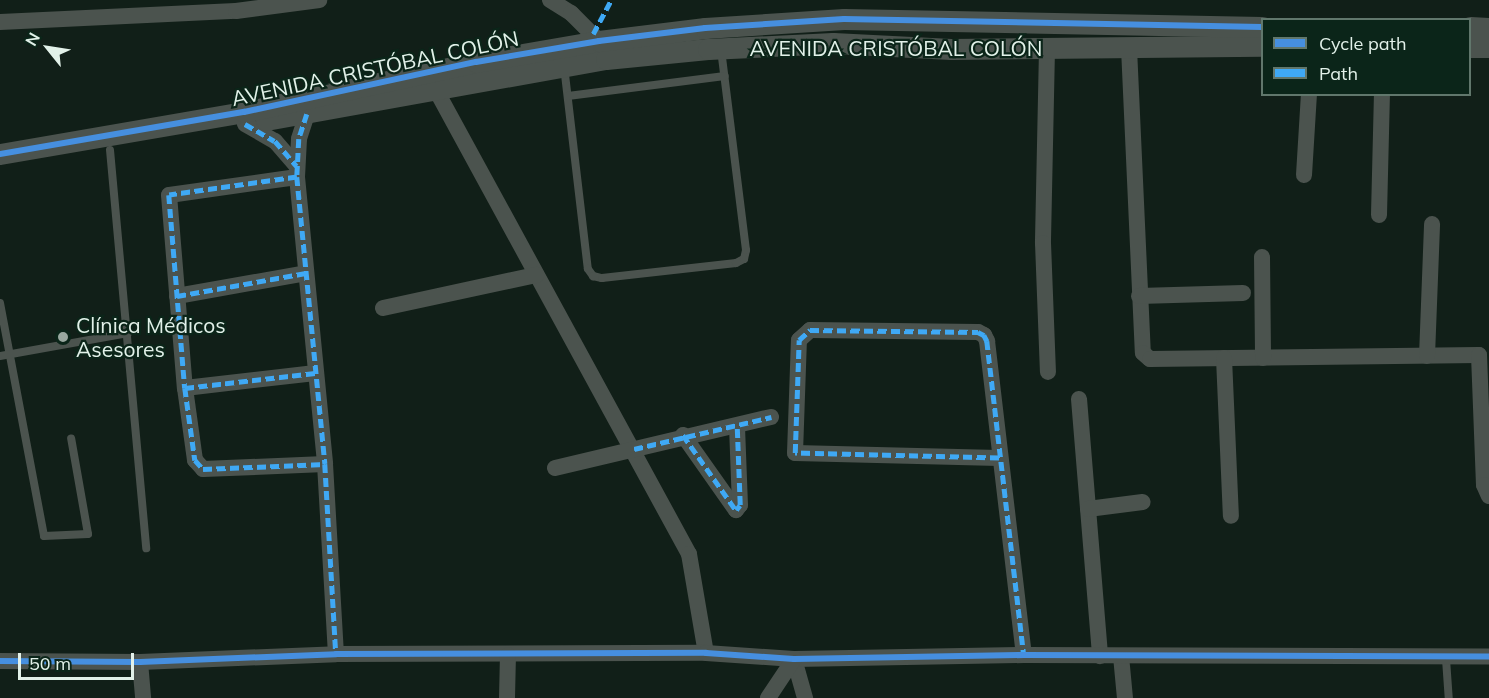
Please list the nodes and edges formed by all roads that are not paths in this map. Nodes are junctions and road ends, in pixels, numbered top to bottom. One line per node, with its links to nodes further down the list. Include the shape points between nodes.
1 (319, 0): 3 (street, via 236,11)
2 (550, 0): 7 (street, via 571,13)
3 (0, 22)
4 (1261, 27): 7 (street, AVENIDA CRISTÓBAL COLÓN, via 844,20 705,28)
5 (1471, 27): 6 (street)
6 (1489, 27)
7 (599, 41): 16 (street, AVENIDA CRISTÓBAL COLÓN)
8 (1261, 46): 12 (street, AVENIDA CRISTÓBAL COLÓN)
9 (1471, 47): 10 (street)
10 (1489, 47)
11 (721, 48): 13 (street, AVENIDA CRISTÓBAL COLÓN, via 833,43); 14 (street, AVENIDA CRISTÓBAL COLÓN); 15 (lane)
12 (1129, 48): 13 (street, AVENIDA CRISTÓBAL COLÓN); 34 (street)
13 (1047, 49): 43 (street, via 1043,243)
14 (564, 66): 16 (street, AVENIDA CRISTÓBAL COLÓN); 17 (lane)
15 (725, 76): 17 (lane); 17 (lane, via 746,249 744,259 736,263 593,276 588,269)
16 (430, 80): 20 (street, AVENIDA CRISTÓBAL COLÓN); 23 (street, AVENIDA CRISTÓBAL COLÓN); 31 (street)
17 (568, 96)
18 (1310, 96): 26 (street)
19 (1382, 96): 27 (street)
20 (307, 114): 21 (street, AVENIDA CRISTÓBAL COLÓN); 25 (street)
21 (245, 124): 22 (street, AVENIDA CRISTÓBAL COLÓN); 25 (street, via 275,141)
22 (110, 150): 24 (street, AVENIDA CRISTÓBAL COLÓN); 37 (lane)
23 (0, 154)
24 (0, 168)
25 (297, 171): 30 (street); 33 (street, via 169,195)
26 (1304, 176)
27 (1379, 215)
28 (1431, 224): 40 (street)
29 (1262, 257): 42 (street)
30 (306, 273): 33 (street); 44 (street)
31 (536, 275): 36 (street); 51 (street)
32 (1243, 293): 34 (street)
33 (177, 296): 45 (street)
34 (1139, 296): 41 (street, via 1140,344 1150,359)
35 (0, 303): 38 (lane)
36 (383, 308)
37 (128, 333): 38 (lane); 59 (lane)
38 (5, 355): 50 (lane, via 44,536 88,534)
39 (1484, 355): 40 (street); 55 (street, via 1484,484)
40 (1427, 356): 42 (street)
41 (1224, 358): 42 (street); 58 (street)
42 (1263, 358)
43 (1048, 372)
44 (315, 373): 45 (street); 53 (street)
45 (185, 388): 53 (street, via 195,460 203,469)
46 (1079, 399): 57 (street)
47 (771, 417): 48 (street)
48 (737, 427): 49 (street); 49 (street, via 740,505 736,510)
49 (683, 435): 51 (street)
50 (71, 438)
51 (634, 449): 54 (street); 60 (street, via 689,554)
52 (999, 458): 52 (street, via 795,453 799,340 810,330 984,335); 63 (street)
53 (325, 464): 61 (street)
54 (555, 468)
55 (1489, 496)
56 (1143, 502): 57 (street)
57 (1088, 509): 64 (street)
58 (1231, 516)
59 (146, 548)
60 (706, 652): 62 (street); 67 (street)
61 (336, 654): 62 (street); 70 (street)
62 (508, 655): 72 (street)
63 (1024, 655): 64 (street); 67 (street)
64 (1100, 656): 65 (street)
65 (1121, 656): 68 (street); 75 (street)
66 (1489, 657): 68 (street)
67 (794, 659): 73 (street); 74 (street)
68 (1446, 659): 76 (lane)
69 (0, 661): 70 (street)
70 (140, 662): 71 (street)
71 (143, 698)
72 (507, 698)
73 (768, 698)
74 (805, 698)
75 (1125, 698)
76 (1449, 698)

